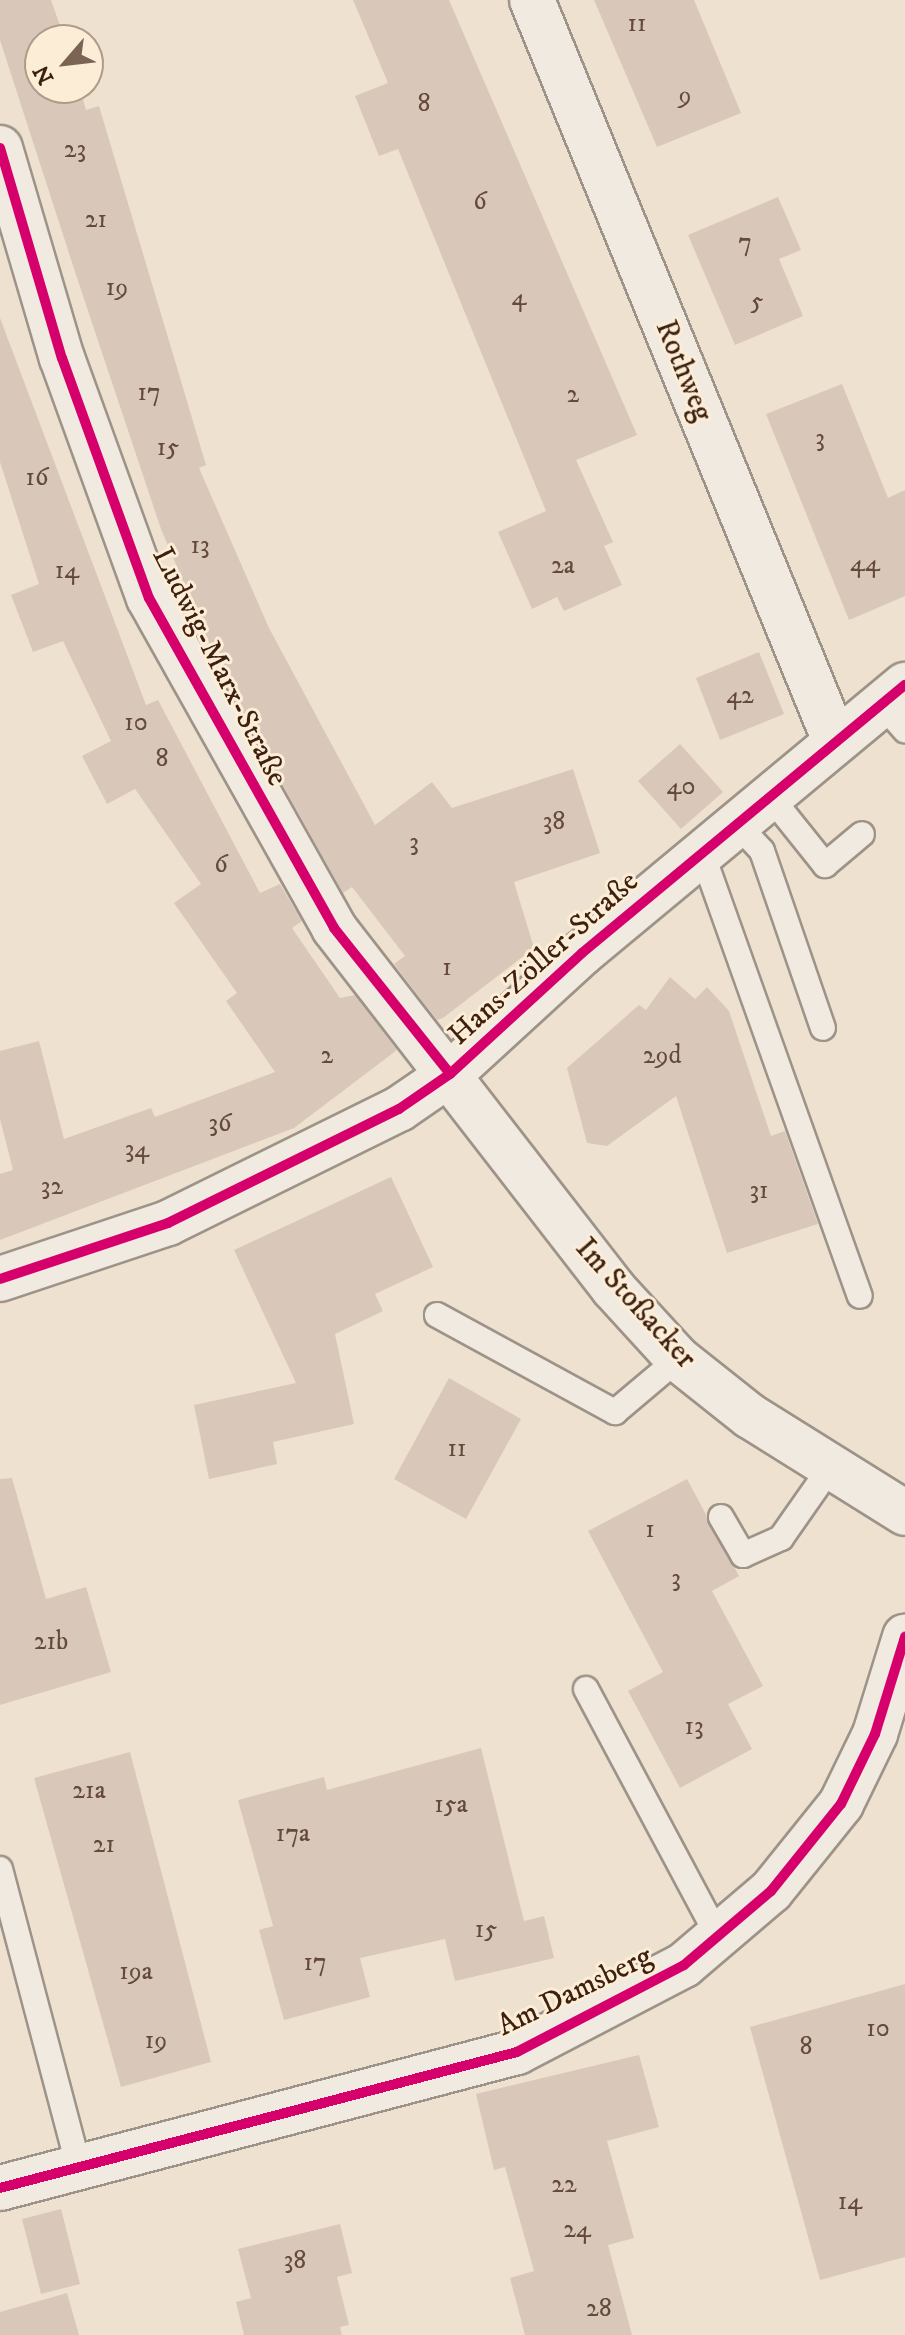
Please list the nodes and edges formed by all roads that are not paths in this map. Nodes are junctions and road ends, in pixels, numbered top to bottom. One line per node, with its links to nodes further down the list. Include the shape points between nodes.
1 (532, 0): 4 (street, Rothweg)
2 (0, 148): 10 (street, Ludwig-Marx-Straße, via 62,358 149,598 334,928)
3 (897, 706): 4 (street, Hans-Zöller-Straße)
4 (835, 741): 5 (street, Hans-Zöller-Straße)
5 (769, 795): 6 (street, Hans-Zöller-Straße); 7 (lane, via 825,865)
6 (736, 823): 8 (street, Hans-Zöller-Straße); 9 (lane, via 762,851)
7 (862, 834)
8 (702, 853): 10 (street, Hans-Zöller-Straße); 12 (lane)
9 (823, 1028)
10 (450, 1074): 11 (street, Hans-Zöller-Straße, via 342,1142 245,1189 168,1223); 14 (street, Im Stoßacker, via 613,1288)
11 (0, 1279)
12 (860, 1296)
13 (437, 1315): 14 (lane, via 615,1412)
14 (678, 1359): 15 (street, Im Stoßacker)
15 (830, 1468): 16 (street, Im Stoßacker); 17 (lane, via 781,1538 743,1555)
16 (905, 1513)
17 (721, 1517)
18 (905, 1637): 21 (street, Am Damsberg, via 875,1734 841,1804 771,1891)
19 (586, 1689): 21 (lane)
20 (0, 1869): 22 (lane)
21 (719, 1938): 22 (street, Am Damsberg, via 630,1997 517,2052)
22 (79, 2168): 23 (street, Am Damsberg)
23 (0, 2188)

